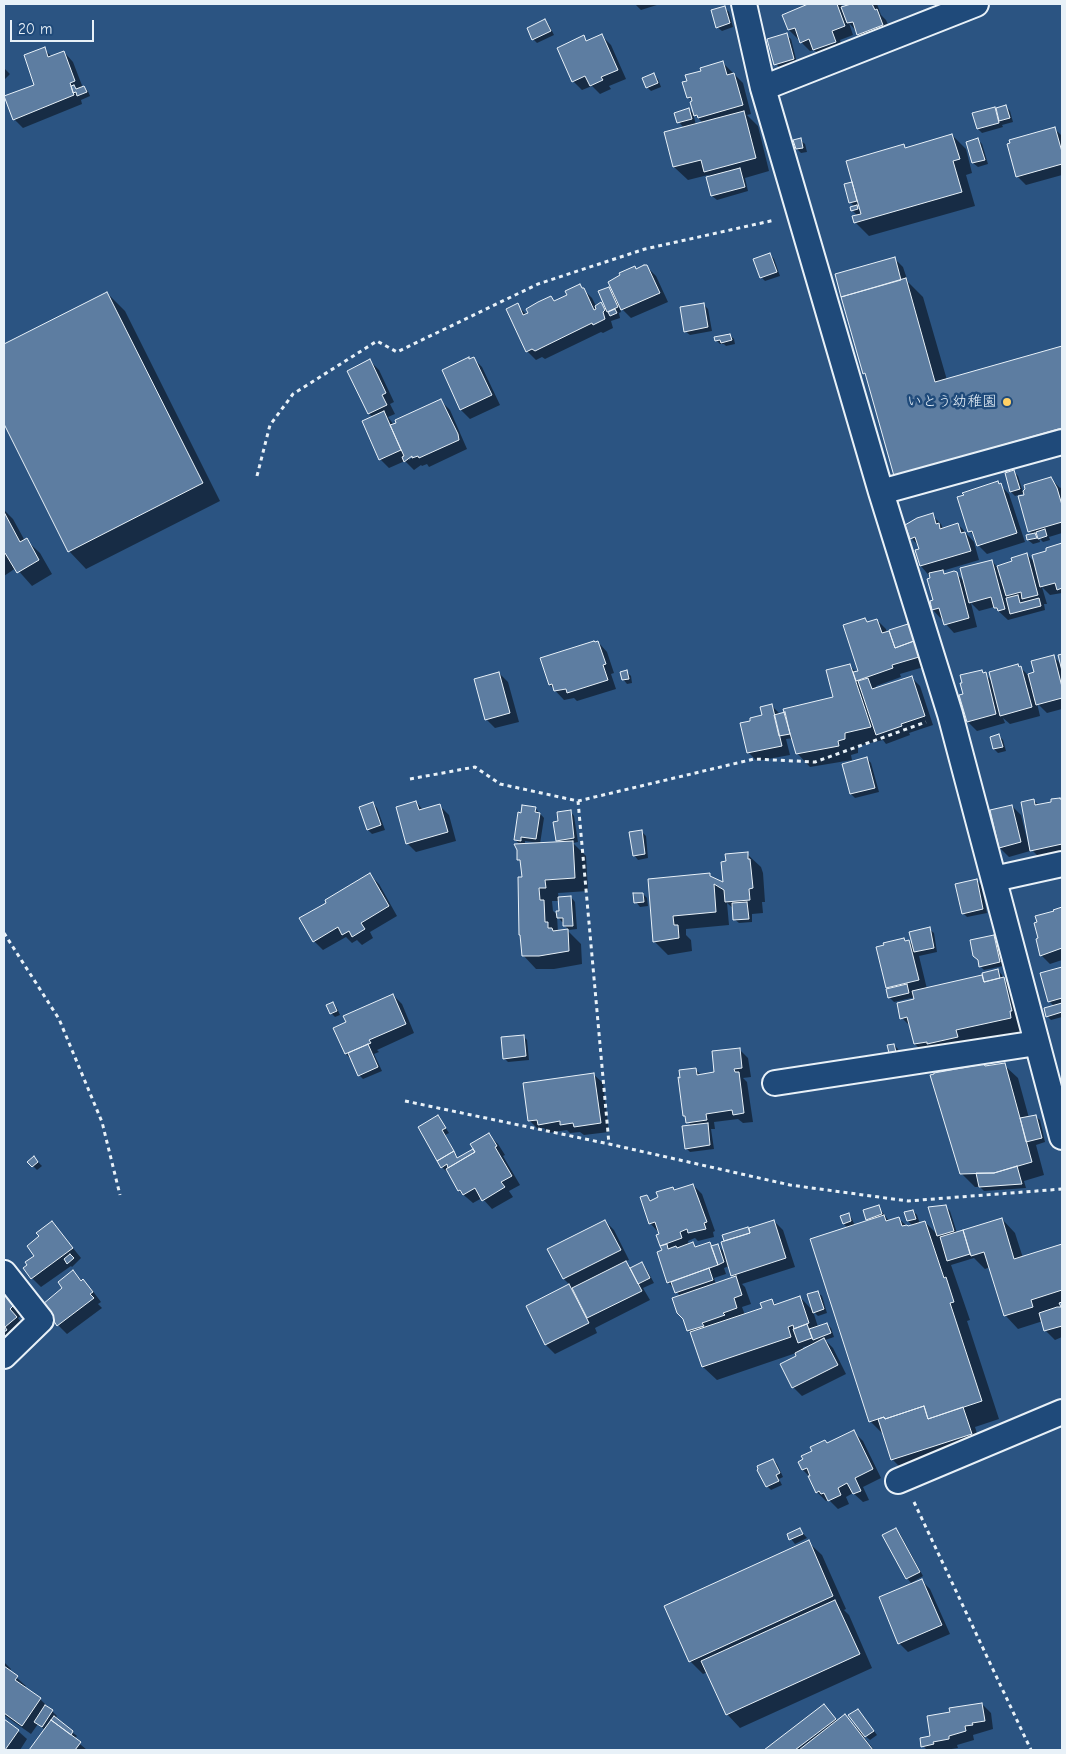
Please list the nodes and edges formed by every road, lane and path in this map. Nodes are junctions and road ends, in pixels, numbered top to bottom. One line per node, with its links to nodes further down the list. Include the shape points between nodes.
1 (744, 4): 3 (street)
2 (976, 4): 3 (street)
3 (763, 88): 4 (street)
4 (800, 215): 6 (path, via 645,249 538,284 398,352 377,341 293,394 270,425); 7 (street)
5 (1062, 442): 7 (street)
6 (257, 476)
7 (881, 492): 8 (street)
8 (950, 714): 10 (path, via 815,762 754,759); 12 (street)
9 (410, 779): 10 (path, via 475,768 500,784)
10 (578, 801): 18 (path)
11 (1062, 864): 12 (street)
12 (994, 880): 14 (street)
13 (4, 933): 20 (path, via 58,1019 102,1122)
14 (1037, 1043): 15 (street); 17 (street)
15 (775, 1083)
16 (406, 1102): 18 (path)
17 (1062, 1138)
18 (609, 1144): 19 (path, via 790,1184 908,1201)
19 (1062, 1190)
20 (120, 1195)
21 (4, 1273): 22 (street, via 41,1320)
22 (4, 1356)
23 (1062, 1412): 24 (street)
24 (901, 1480): 25 (path)
25 (1032, 1750)

